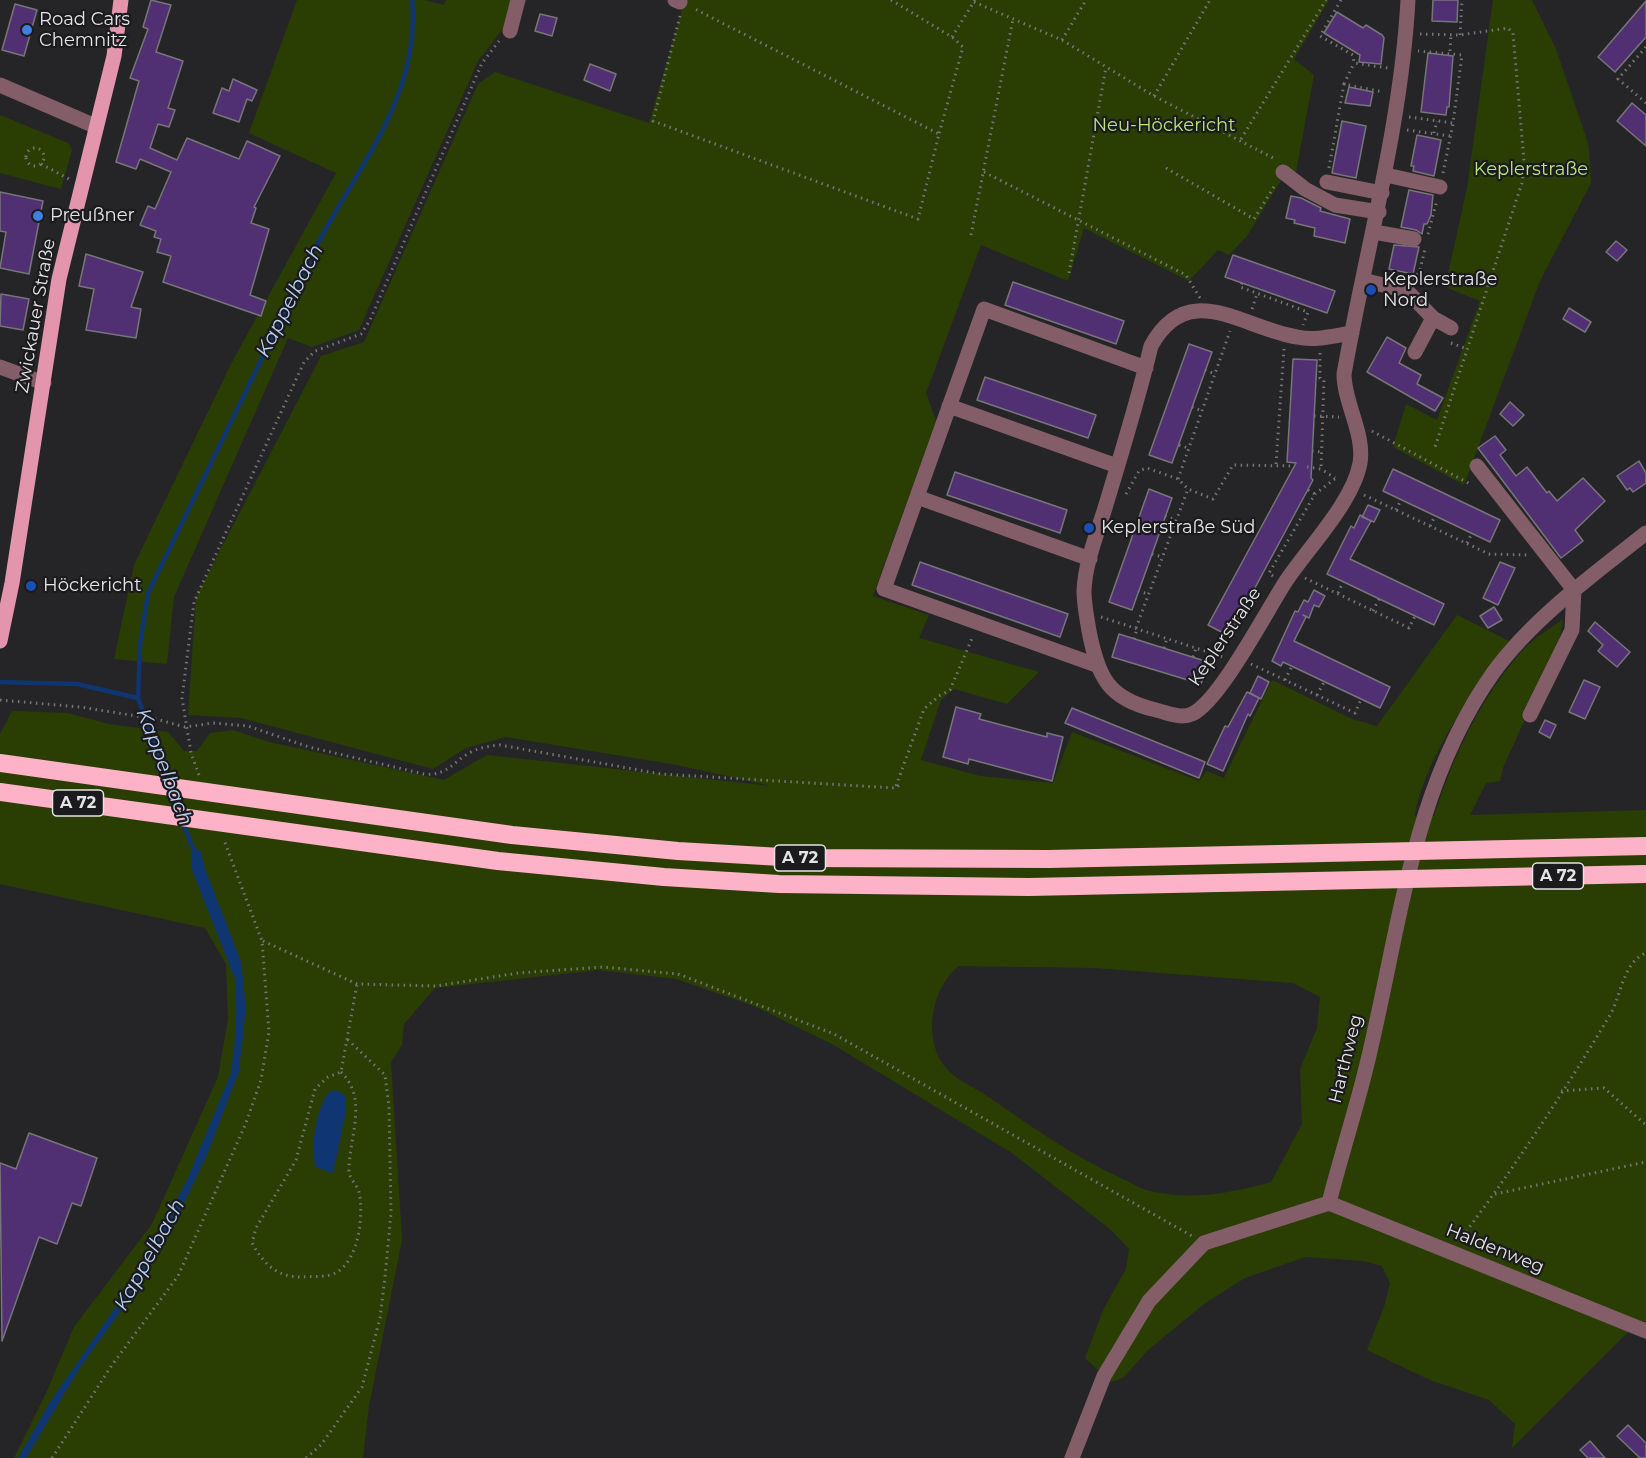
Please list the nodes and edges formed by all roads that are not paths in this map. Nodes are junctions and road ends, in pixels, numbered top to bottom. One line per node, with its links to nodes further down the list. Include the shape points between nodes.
1 (121, 0): 6 (main road, Zwickauer Straße, via 114,56)
2 (518, 0): 4 (street)
3 (1408, 0): 8 (street, Keplerstraße)
4 (510, 31)
5 (0, 86): 6 (street)
6 (95, 126): 22 (main road, Zwickauer Straße, via 59,279)
7 (1283, 172): 12 (street, via 1335,206)
8 (1386, 176): 10 (street); 11 (street, Keplerstraße)
9 (1327, 182): 11 (street)
10 (1440, 187)
11 (1382, 193): 12 (street, Keplerstraße)
12 (1379, 212): 13 (street, Keplerstraße)
13 (1374, 232): 14 (street); 15 (street, Keplerstraße)
14 (1414, 239)
15 (1363, 279): 16 (street, via 1407,291); 18 (street, Keplerstraße)
16 (1433, 318): 17 (street); 19 (street)
17 (1451, 328)
18 (1352, 333): 21 (street, Keplerstraße, via 1320,339 1292,336 1205,310 1185,313 1167,322 1151,346); 31 (street, Keplerstraße, via 1344,381 1360,454 1352,483 1238,660 1201,707 1181,716 1125,699 1102,677)
19 (1415, 352)
20 (0, 367): 22 (street)
21 (1146, 368): 23 (street, via 984,309); 24 (street, Keplerstraße)
22 (44, 383): 30 (main road, Zwickauer Straße)
23 (949, 406): 24 (street); 26 (street)
24 (1117, 466): 28 (street, Keplerstraße)
25 (1477, 466): 29 (street)
26 (917, 497): 28 (street); 31 (street, via 884,589)
27 (1646, 533): 29 (street, Harthweg)
28 (1090, 559): 31 (street, Keplerstraße, via 1084,590 1085,611)
29 (1574, 590): 32 (street, via 1572,630); 37 (street, Harthweg, via 1493,673 1441,766 1419,833 1366,1071)
30 (0, 641)
31 (1096, 665)
32 (1530, 715)
33 (0, 763): 35 (highway, A 72, via 535,838 798,858 1038,859)
34 (8, 793): 36 (highway, A 72, via 537,866 779,884 1029,887)
35 (1646, 846)
36 (1646, 874)
37 (1329, 1203): 38 (street, Haldenweg); 39 (street, via 1204,1243 1149,1301 1104,1376)
38 (1646, 1330)
39 (1072, 1458)

